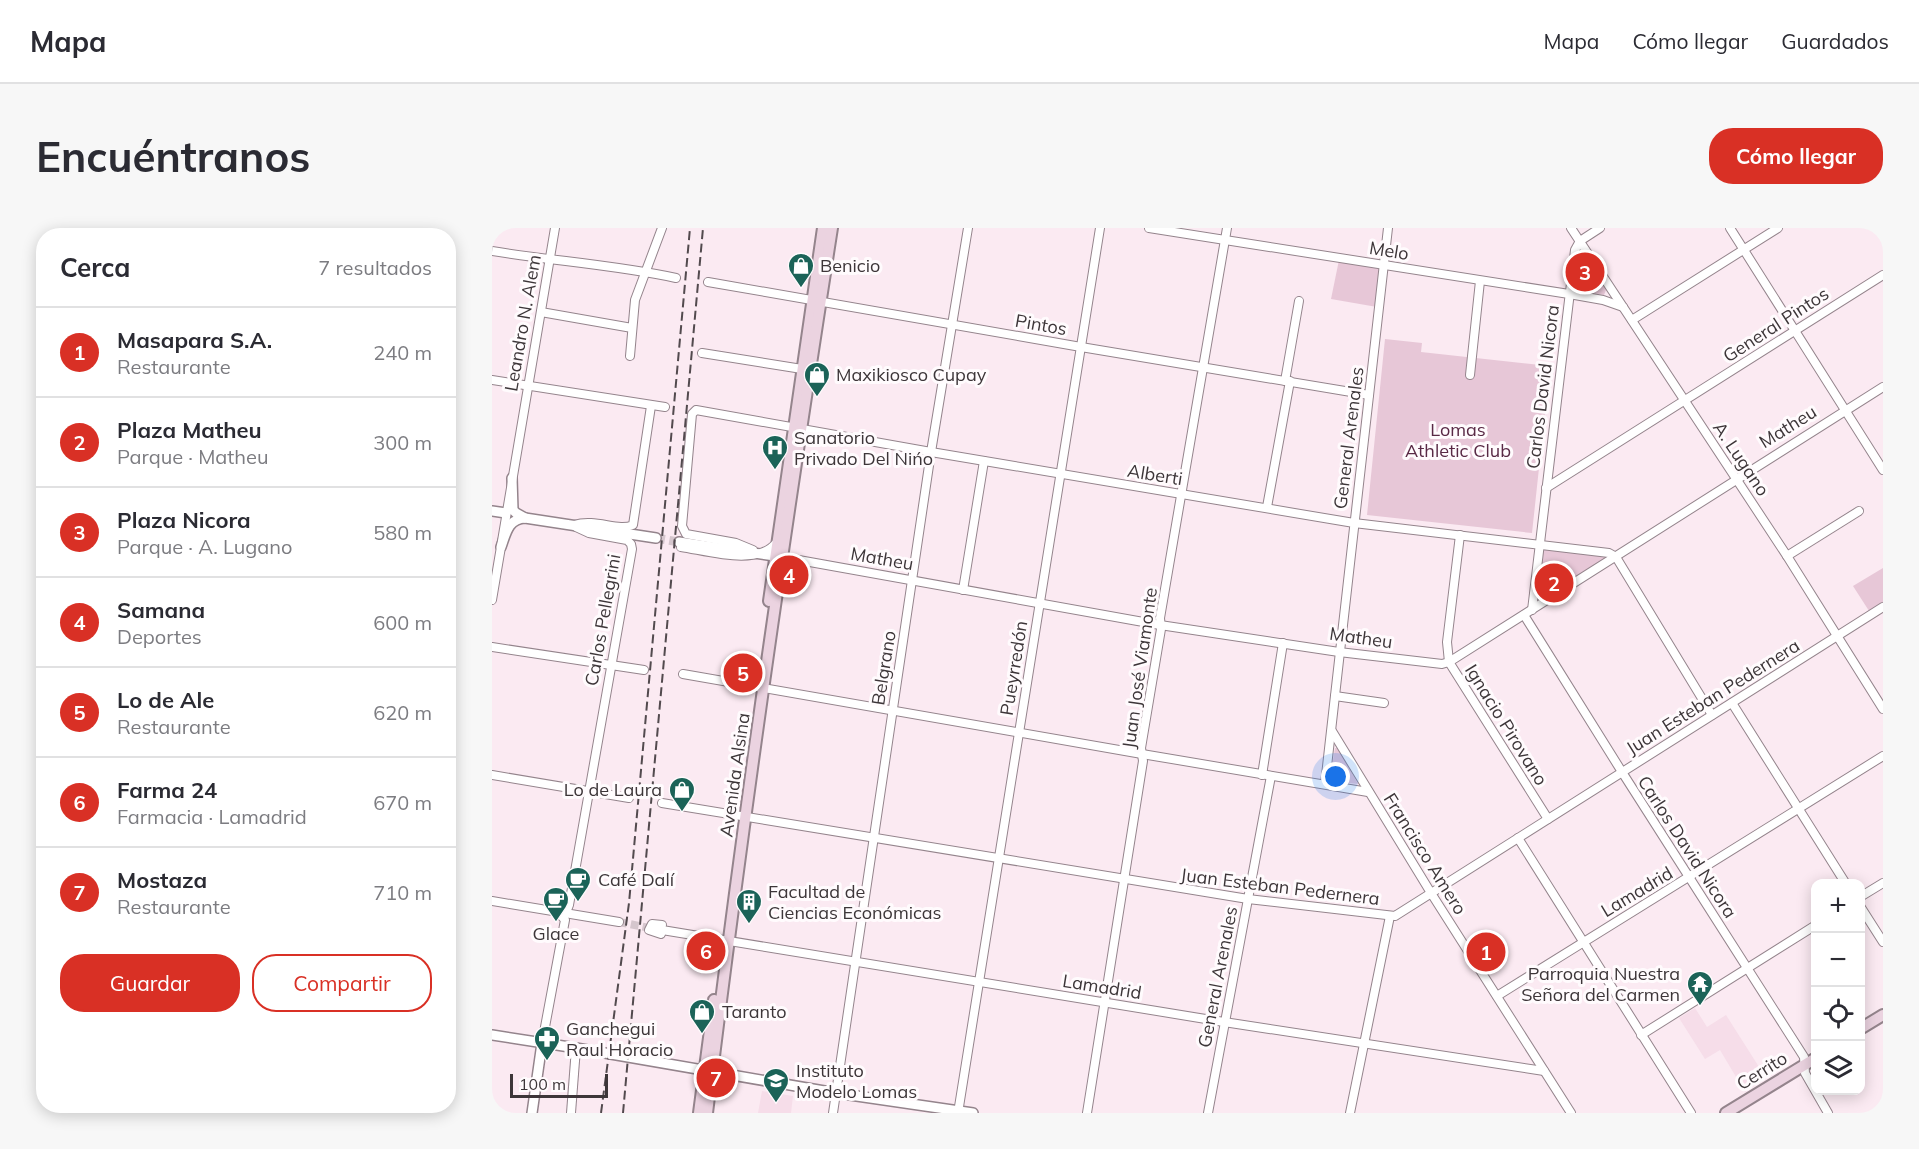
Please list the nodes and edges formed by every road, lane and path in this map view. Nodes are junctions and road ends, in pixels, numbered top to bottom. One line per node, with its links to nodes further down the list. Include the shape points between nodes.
1 (555, 228): 18 (street, Leandro N. Alem)
2 (662, 228): 20 (street)
3 (823, 228): 26 (main road, Avenida Alsina)
4 (832, 228): 26 (main road, Avenida Alsina)
5 (968, 228): 31 (street, Belgrano)
6 (1100, 228): 34 (street, Pueyrredón)
7 (1149, 228): 14 (street, Melo)
8 (1227, 228): 14 (street, Juan José Viamonte)
9 (1388, 228): 19 (street, General Arenales)
10 (1570, 228): 15 (street, A. Lugano)
11 (1600, 228): 15 (street)
12 (1730, 228): 16 (street)
13 (1778, 228): 16 (street)
14 (1225, 240): 19 (street, Melo); 37 (street, Juan José Viamonte)
15 (1580, 241): 25 (street, Carlos David Nicora, via 1575,250); 28 (street, A. Lugano)
16 (1744, 249): 30 (street); 33 (street)
17 (492, 251): 18 (street)
18 (549, 260): 20 (street); 29 (street, Leandro N. Alem)
19 (1384, 266): 23 (street, Melo); 44 (street, General Arenales)
20 (646, 272): 22 (street); 32 (street, via 635,300)
21 (1883, 275): 33 (street, General Pintos)
22 (676, 278)
23 (1480, 281): 25 (street, Melo); 39 (street)
24 (708, 282): 26 (street, Pintos)
25 (1569, 294): 28 (street, Melo); 56 (street, Carlos David Nicora)
26 (816, 301): 31 (street, Pintos); 38 (main road, Avenida Alsina); 49 (main road, Avenida Alsina)
27 (1299, 301): 41 (street)
28 (1624, 308): 30 (street, A. Lugano)
29 (541, 312): 32 (street); 42 (street, Leandro N. Alem)
30 (1632, 320): 45 (street, A. Lugano)
31 (952, 324): 34 (street, Pintos); 50 (street, Belgrano)
32 (632, 328): 36 (street)
33 (1795, 331): 45 (street, General Pintos); 48 (street)
34 (1081, 348): 37 (street, Pintos); 53 (street, Pueyrredón)
35 (702, 352): 38 (street)
36 (630, 356)
37 (1203, 367): 41 (street, Pintos); 57 (street, Juan José Viamonte)
38 (802, 369): 49 (main road, Avenida Alsina)
39 (1470, 375)
40 (492, 380): 42 (street)
41 (1288, 381): 44 (street, Pintos); 58 (street)
42 (528, 387): 46 (street); 54 (street, Leandro N. Alem)
43 (1883, 387): 48 (street, Matheu)
44 (1369, 395): 63 (street, General Arenales)
45 (1684, 401): 55 (street, A. Lugano); 56 (street)
46 (651, 406): 47 (street); 64 (street, via 633,525)
47 (665, 407)
48 (1845, 411): 52 (street); 55 (street, Matheu)
49 (797, 429): 50 (street, Alberti); 65 (street, Alberti, via 696,410 692,414 682,526); 68 (main road, Avenida Alsina); 74 (main road, Avenida Alsina)
50 (931, 452): 51 (street, Alberti); 77 (street, Belgrano)
51 (984, 461): 53 (street, Alberti); 78 (street)
52 (1883, 470)
53 (1060, 474): 57 (street, Alberti); 80 (street, Pueyrredón)
54 (512, 478): 61 (street, Leandro N. Alem); 62 (street, via 513,508)
55 (1737, 480): 73 (street, A. Lugano); 75 (street, Matheu)
56 (1546, 488): 70 (street, Carlos David Nicora)
57 (1180, 494): 58 (street, Alberti); 84 (street, Juan José Viamonte)
58 (1267, 507): 63 (street, Alberti)
59 (492, 511): 61 (street)
60 (1859, 511): 73 (street)
61 (506, 513): 71 (street, Leandro N. Alem)
62 (525, 518): 64 (street); 71 (street, via 509,525)
63 (1354, 523): 66 (street, Alberti); 88 (street, General Arenales)
64 (574, 525): 67 (street); 90 (street, Carlos Pellegrini, via 585,532 631,544)
65 (686, 534): 72 (street, Matheu, via 736,543)
66 (1460, 535): 70 (street, Alberti); 89 (street, Ignacio Pirovano)
67 (656, 538)
68 (777, 542): 72 (street); 74 (main road, Avenida Alsina)
69 (680, 544): 72 (street, Matheu)
70 (1539, 544): 75 (street, Alberti); 82 (street, Carlos David Nicora)
71 (501, 548): 79 (street, Leandro N. Alem)
72 (761, 554): 74 (street, Matheu); 76 (street, Matheu)
73 (1787, 556): 85 (street, A. Lugano)
74 (779, 557): 76 (main road, Avenida Alsina); 77 (street, Matheu); 93 (main road, Avenida Alsina)
75 (1616, 557): 82 (street, Matheu); 99 (street)
76 (773, 568): 93 (main road, Avenida Alsina)
77 (913, 581): 78 (street, Matheu); 98 (street, Belgrano)
78 (963, 590): 80 (street, Matheu)
79 (492, 600)
80 (1040, 604): 84 (street, Matheu); 101 (street, Pueyrredón)
81 (1883, 607): 85 (street, Juan Esteban Pedernera)
82 (1532, 610): 83 (street, Matheu)
83 (1524, 615): 89 (street, Matheu); 104 (street, Carlos David Nicora)
84 (1161, 625): 86 (street, Matheu); 102 (street, Juan José Viamonte)
85 (1837, 635): 96 (street, Juan Esteban Pedernera); 97 (street, A. Lugano)
86 (1283, 644): 88 (street, Matheu); 106 (street, General Arenales)
87 (492, 647): 90 (street)
88 (1339, 652): 89 (street, Matheu, via 1434,665); 94 (street)
89 (1449, 662): 114 (street, Ignacio Pirovano)
90 (612, 665): 91 (street); 108 (street, Carlos Pellegrini)
91 (644, 670)
92 (682, 674): 93 (street)
93 (761, 687): 98 (street); 113 (main road, Avenida Alsina)
94 (1335, 696): 95 (street); 100 (street)
95 (1384, 703)
96 (1732, 703): 99 (street, Juan Esteban Pedernera); 112 (street)
97 (1883, 709)
98 (892, 711): 101 (street); 115 (street, Belgrano)
99 (1712, 715): 104 (street, Juan Esteban Pedernera)
100 (1332, 731): 107 (street); 109 (street, Francisco Amero)
101 (1019, 733): 102 (street); 117 (street, Pueyrredón)
102 (1142, 754): 106 (street); 120 (street, Juan José Viamonte)
103 (1883, 756): 112 (street, Lamadrid)
104 (1622, 772): 114 (street, Juan Esteban Pedernera); 118 (street, Carlos David Nicora)
105 (492, 775): 108 (street)
106 (1267, 776): 107 (street); 124 (street, General Arenales)
107 (1325, 784): 109 (street)
108 (589, 792): 110 (street); 126 (street, Carlos Pellegrini)
109 (1368, 792): 122 (street, Francisco Amero)
110 (629, 798)
111 (662, 803): 113 (street, Juan Esteban Pedernera)
112 (1798, 809): 118 (street, Lamadrid); 119 (street)
113 (743, 815): 115 (street, Juan Esteban Pedernera); 134 (main road, Avenida Alsina)
114 (1548, 819): 116 (street, Juan Esteban Pedernera)
115 (874, 838): 117 (street, Juan Esteban Pedernera); 137 (street, Belgrano)
116 (1518, 838): 122 (street, Juan Esteban Pedernera); 136 (street)
117 (998, 859): 120 (street, Juan Esteban Pedernera); 139 (street, Pueyrredón)
118 (1689, 878): 136 (street, Lamadrid); 138 (street, Carlos David Nicora)
119 (1843, 879)
120 (1124, 880): 124 (street, Juan Esteban Pedernera); 141 (street, Juan José Viamonte)
121 (1883, 883): 123 (street)
122 (1431, 893): 129 (street, Juan Esteban Pedernera, via 1400,914); 140 (street, Francisco Amero)
123 (1865, 894)
124 (1248, 899): 129 (street, Juan Esteban Pedernera); 143 (street, General Arenales)
125 (492, 901): 127 (street)
126 (569, 905): 127 (street, via 567,910); 131 (street, via 578,911 621,919 623,924 575,918)
127 (558, 912): 130 (street); 131 (street, via 564,917)
128 (1865, 914): 135 (street)
129 (1390, 916): 148 (street)
130 (619, 922)
131 (564, 925): 147 (street)
132 (1811, 928): 138 (street)
133 (656, 929): 134 (street, Lamadrid)
134 (724, 940): 134 (street, Lamadrid, via 655,924 650,926 654,933); 137 (street, Lamadrid); 152 (main road, Avenida Alsina)
135 (1883, 942)
136 (1583, 943): 140 (street, Lamadrid); 146 (street)
137 (856, 961): 139 (street, Lamadrid); 154 (street, Belgrano)
138 (1747, 968): 146 (street); 151 (street, Carlos David Nicora)
139 (979, 982): 141 (street, Lamadrid); 155 (street, Pueyrredón)
140 (1497, 996): 153 (street, Francisco Amero)
141 (1104, 1002): 143 (street, Lamadrid); 162 (street, Juan José Viamonte)
142 (1883, 1015): 144 (main road)
143 (1224, 1022): 148 (street, Lamadrid); 163 (street, General Arenales)
144 (1865, 1026)
145 (492, 1035): 147 (street)
146 (1641, 1035): 166 (street)
147 (542, 1043): 149 (street); 156 (street)
148 (1364, 1043): 153 (street, Lamadrid); 164 (street)
149 (576, 1048): 152 (street); 157 (street)
150 (1811, 1060): 151 (main road, Cerrito)
151 (1805, 1064): 167 (main road, Cerrito); 168 (street, Carlos David Nicora, via 1805,1073)
152 (708, 1071): 154 (street); 158 (main road, Avenida Alsina); 159 (main road, Avenida Alsina)
153 (1544, 1071): 165 (street, Francisco Amero)
154 (836, 1093): 155 (street); 160 (street, Belgrano)
155 (959, 1112): 161 (street)
156 (532, 1113)
157 (571, 1113)
158 (699, 1113)
159 (707, 1113)
160 (833, 1113)
161 (973, 1113)
162 (1087, 1113)
163 (1208, 1113)
164 (1350, 1113)
165 (1571, 1113)
166 (1690, 1113)
167 (1726, 1113)
168 (1828, 1113)

